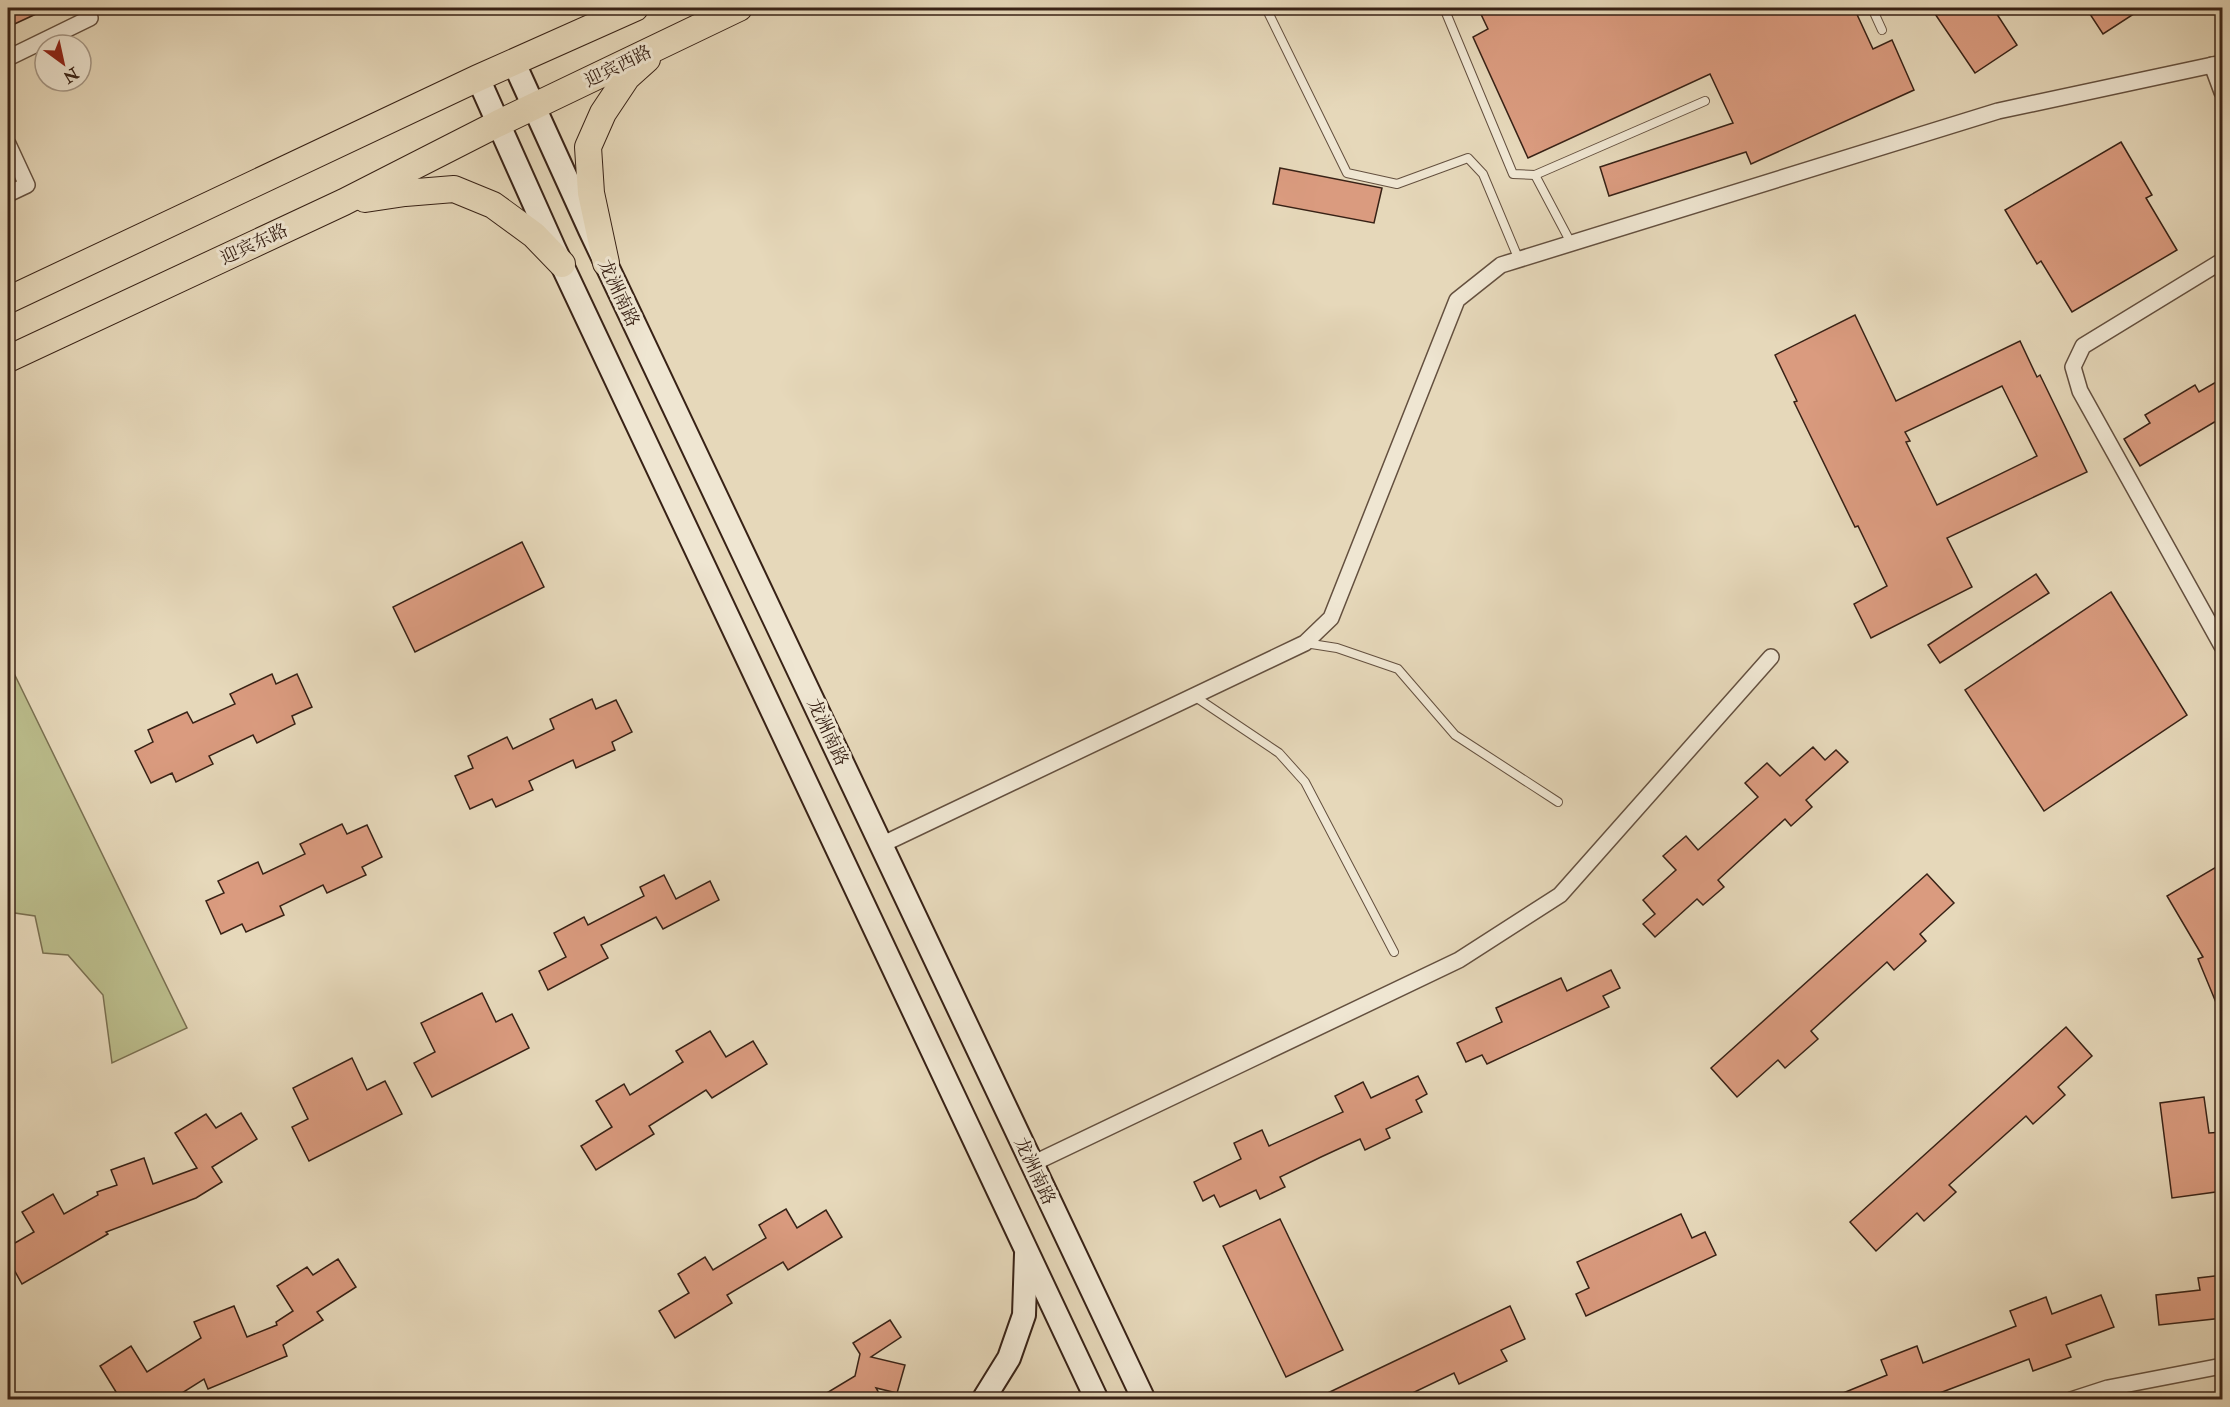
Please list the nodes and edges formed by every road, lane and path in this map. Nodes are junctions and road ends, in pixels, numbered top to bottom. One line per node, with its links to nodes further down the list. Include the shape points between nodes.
1 (85, 8): 11 (street, via 90,18)
2 (635, 8): 12 (highway)
3 (739, 8): 10 (highway, 迎宾西路)
4 (804, 8): 5 (lane)
5 (817, 8)
6 (1266, 8): 24 (lane, via 1347,173 1396,184 1468,158 1483,174)
7 (1443, 8): 20 (lane, via 1513,174)
8 (1872, 8): 9 (lane)
9 (1882, 30)
10 (664, 43): 17 (highway, 迎宾西路); 26 (highway, via 627,77 603,113 588,147 591,193)
11 (8, 58)
12 (514, 63): 14 (highway); 17 (main road, 龙洲南路)
13 (2217, 64): 15 (street); 23 (street, via 1998,111)
14 (478, 78): 18 (main road); 28 (highway)
15 (2223, 92)
16 (1705, 101): 20 (lane)
17 (534, 107): 18 (highway, 迎宾西路); 26 (main road, 龙洲南路)
18 (497, 124): 22 (highway, 迎宾东路); 27 (main road)
19 (8, 144): 21 (street, via 27,185)
20 (1535, 175): 23 (lane)
21 (8, 194)
22 (344, 202): 27 (highway, via 454,189 493,205 534,235); 29 (highway, 迎宾东路)
23 (1571, 243): 24 (street)
24 (1519, 260): 30 (street, via 1501,266 1457,300 1331,618)
25 (2223, 261): 31 (street, via 2083,346 2073,367 2080,391)
26 (606, 263): 35 (main road, 龙洲南路)
27 (562, 264): 38 (main road)
28 (8, 300)
29 (8, 359)
30 (1305, 643): 33 (street); 34 (lane, via 1336,648 1398,669 1455,735)
31 (2223, 646)
32 (1771, 657): 37 (street, via 1560,895 1459,960)
33 (1194, 696): 35 (street); 36 (lane, via 1279,753 1305,782)
34 (1558, 802)
35 (881, 845): 37 (main road, 龙洲南路)
36 (1394, 952)
37 (1032, 1164): 42 (main road, 龙洲南路)
38 (1026, 1249): 40 (main road, via 1024,1315 1009,1358); 41 (main road)
39 (2223, 1366): 43 (street, via 2108,1388)
40 (983, 1400)
41 (1097, 1400)
42 (1144, 1400)
43 (2071, 1400)

